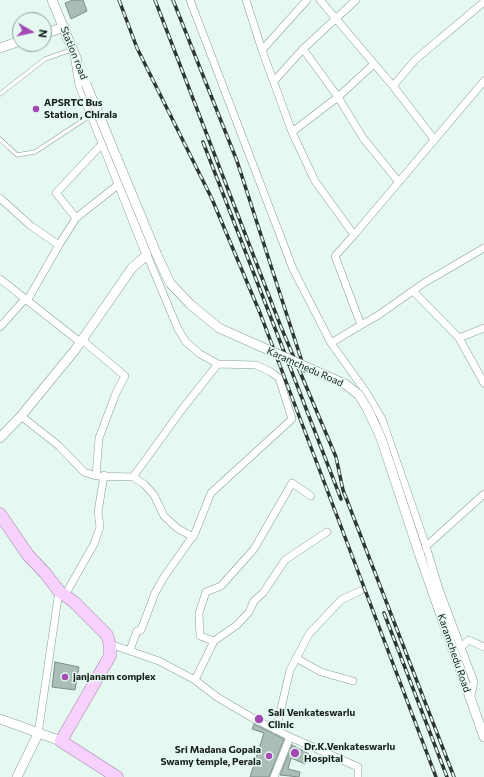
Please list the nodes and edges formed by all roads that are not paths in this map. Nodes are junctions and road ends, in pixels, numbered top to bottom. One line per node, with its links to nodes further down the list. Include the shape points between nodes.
1 (52, 0): 9 (street, Station road)
2 (190, 0): 44 (street, via 293,269)
3 (246, 0): 14 (street)
4 (307, 0): 14 (street)
5 (320, 0): 8 (street)
6 (356, 0): 8 (street)
7 (484, 2): 20 (street, via 416,59)
8 (336, 19): 13 (street); 16 (street)
9 (64, 27): 10 (street); 15 (street, Station road)
10 (52, 31)
11 (12, 44): 12 (street)
12 (0, 48)
13 (303, 49): 17 (street); 22 (street)
14 (262, 50): 17 (street)
15 (74, 52): 19 (street, Station road); 21 (lane, via 45,59); 23 (street, via 79,79)
16 (374, 64): 20 (street); 22 (street)
17 (274, 80): 24 (street)
18 (484, 81): 26 (street)
19 (86, 84): 58 (street, Karamchedu Road, bridge, via 170,283 190,305 219,328 345,384 359,396 380,438)
20 (393, 86): 26 (street)
21 (0, 94)
22 (338, 97): 24 (street); 28 (street, via 364,138)
23 (91, 114): 25 (lane, via 35,152 17,155); 27 (street)
24 (292, 132): 32 (street, via 315,181)
25 (0, 139)
26 (434, 139): 28 (street)
27 (103, 143): 29 (street); 31 (street, via 56,193)
28 (398, 181): 32 (street)
29 (119, 184): 31 (street); 35 (street)
30 (0, 198): 33 (street, via 31,226)
31 (76, 218): 33 (street)
32 (354, 235): 39 (street, via 335,256)
33 (59, 246): 38 (street)
34 (484, 248): 37 (street)
35 (147, 255): 43 (street, via 132,268); 45 (street, via 186,342)
36 (0, 279): 38 (street)
37 (413, 291): 39 (street); 42 (street)
38 (26, 300): 40 (street); 43 (street)
39 (361, 325): 44 (street)
40 (0, 327)
41 (484, 328): 42 (street)
42 (459, 338): 46 (street)
43 (81, 341): 48 (street); 50 (street, via 125,376 99,438)
44 (331, 343): 57 (street, via 382,419)
45 (218, 364): 51 (street); 56 (street, via 256,365 279,378 292,420 212,493)
46 (482, 375): 47 (street)
47 (484, 383)
48 (21, 416): 49 (street); 50 (street, via 59,446 84,472)
49 (0, 438)
50 (100, 476): 51 (street); 60 (street, via 100,527 94,544)
51 (133, 477): 56 (street, via 154,495 164,516)
52 (484, 494): 57 (street)
53 (311, 496): 61 (street, via 292,483 254,549 221,586 206,592 199,613 200,636)
54 (0, 514): 60 (main road, via 28,555)
55 (327, 532): 61 (street, via 285,560 249,612 237,625)
56 (192, 537): 65 (street, via 155,593 141,630 136,631)
57 (426, 546): 58 (street); 63 (street)
58 (419, 553): 69 (street, Karamchedu Road)
59 (360, 591): 66 (street, via 341,600 309,634)
60 (62, 593): 62 (main road, via 107,635); 72 (street)
61 (214, 641): 67 (street)
62 (110, 644): 65 (street); 75 (main road, via 110,656)
63 (461, 647): 64 (street, via 469,640); 69 (street, via 474,682)
64 (484, 647)
65 (130, 650): 67 (street, via 159,661)
66 (296, 658): 68 (street, via 321,672); 71 (street, via 290,670)
67 (195, 680): 71 (street, via 217,697)
68 (354, 681)
69 (470, 700): 74 (street, Karamchedu Road)
70 (0, 719): 72 (street)
71 (276, 730): 73 (street)
72 (38, 734): 75 (street); 76 (street)
73 (290, 737): 78 (street); 79 (street, via 358,768)
74 (484, 737)
75 (61, 742): 77 (main road)
76 (17, 777)
77 (117, 777)
78 (274, 777)
79 (358, 777)

